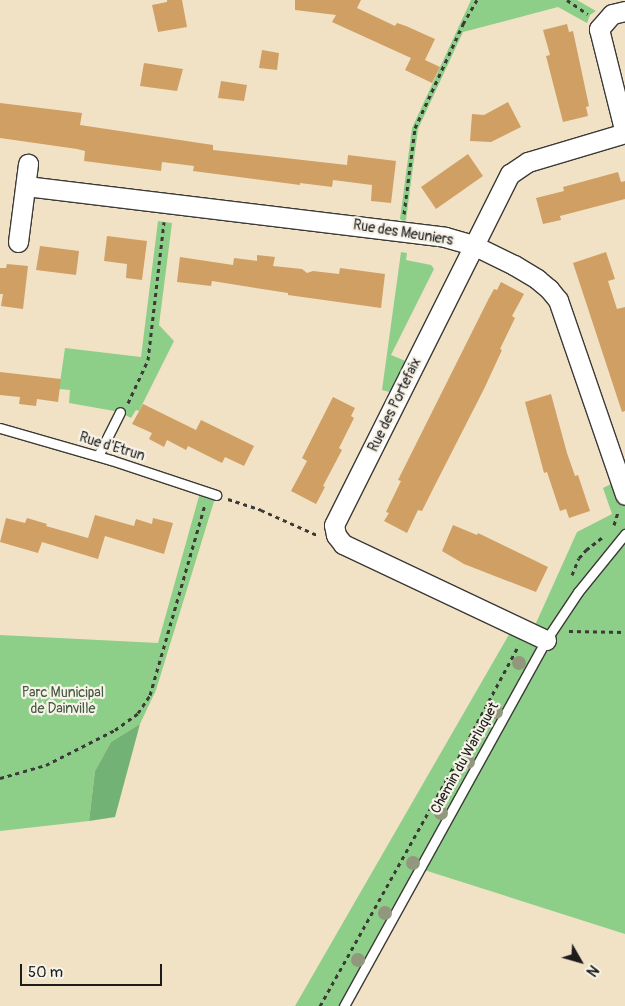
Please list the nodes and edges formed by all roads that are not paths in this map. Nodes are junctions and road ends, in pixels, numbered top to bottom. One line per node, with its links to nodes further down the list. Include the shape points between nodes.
1 (625, 11): 2 (street, Rue des Portefaix, via 612,14 600,29)
2 (625, 133): 6 (street, Rue des Portefaix, via 528,162 510,174)
3 (28, 164): 4 (street)
4 (26, 186): 5 (street); 6 (street, Rue des Meuniers, via 404,231 445,237)
5 (18, 242)
6 (473, 246): 11 (street, Rue des Meuniers, via 537,279 558,300); 13 (street, Rue des Portefaix, via 334,525 343,544)
7 (120, 412): 9 (lane)
8 (0, 428): 9 (lane, Rue d'Etrun)
9 (98, 456): 10 (lane, Rue d'Etrun)
10 (212, 493)
11 (625, 495)
12 (625, 534): 13 (lane, Chemin du Warluquet)
13 (544, 634): 14 (lane, Chemin du Warluquet)
14 (344, 1006)

